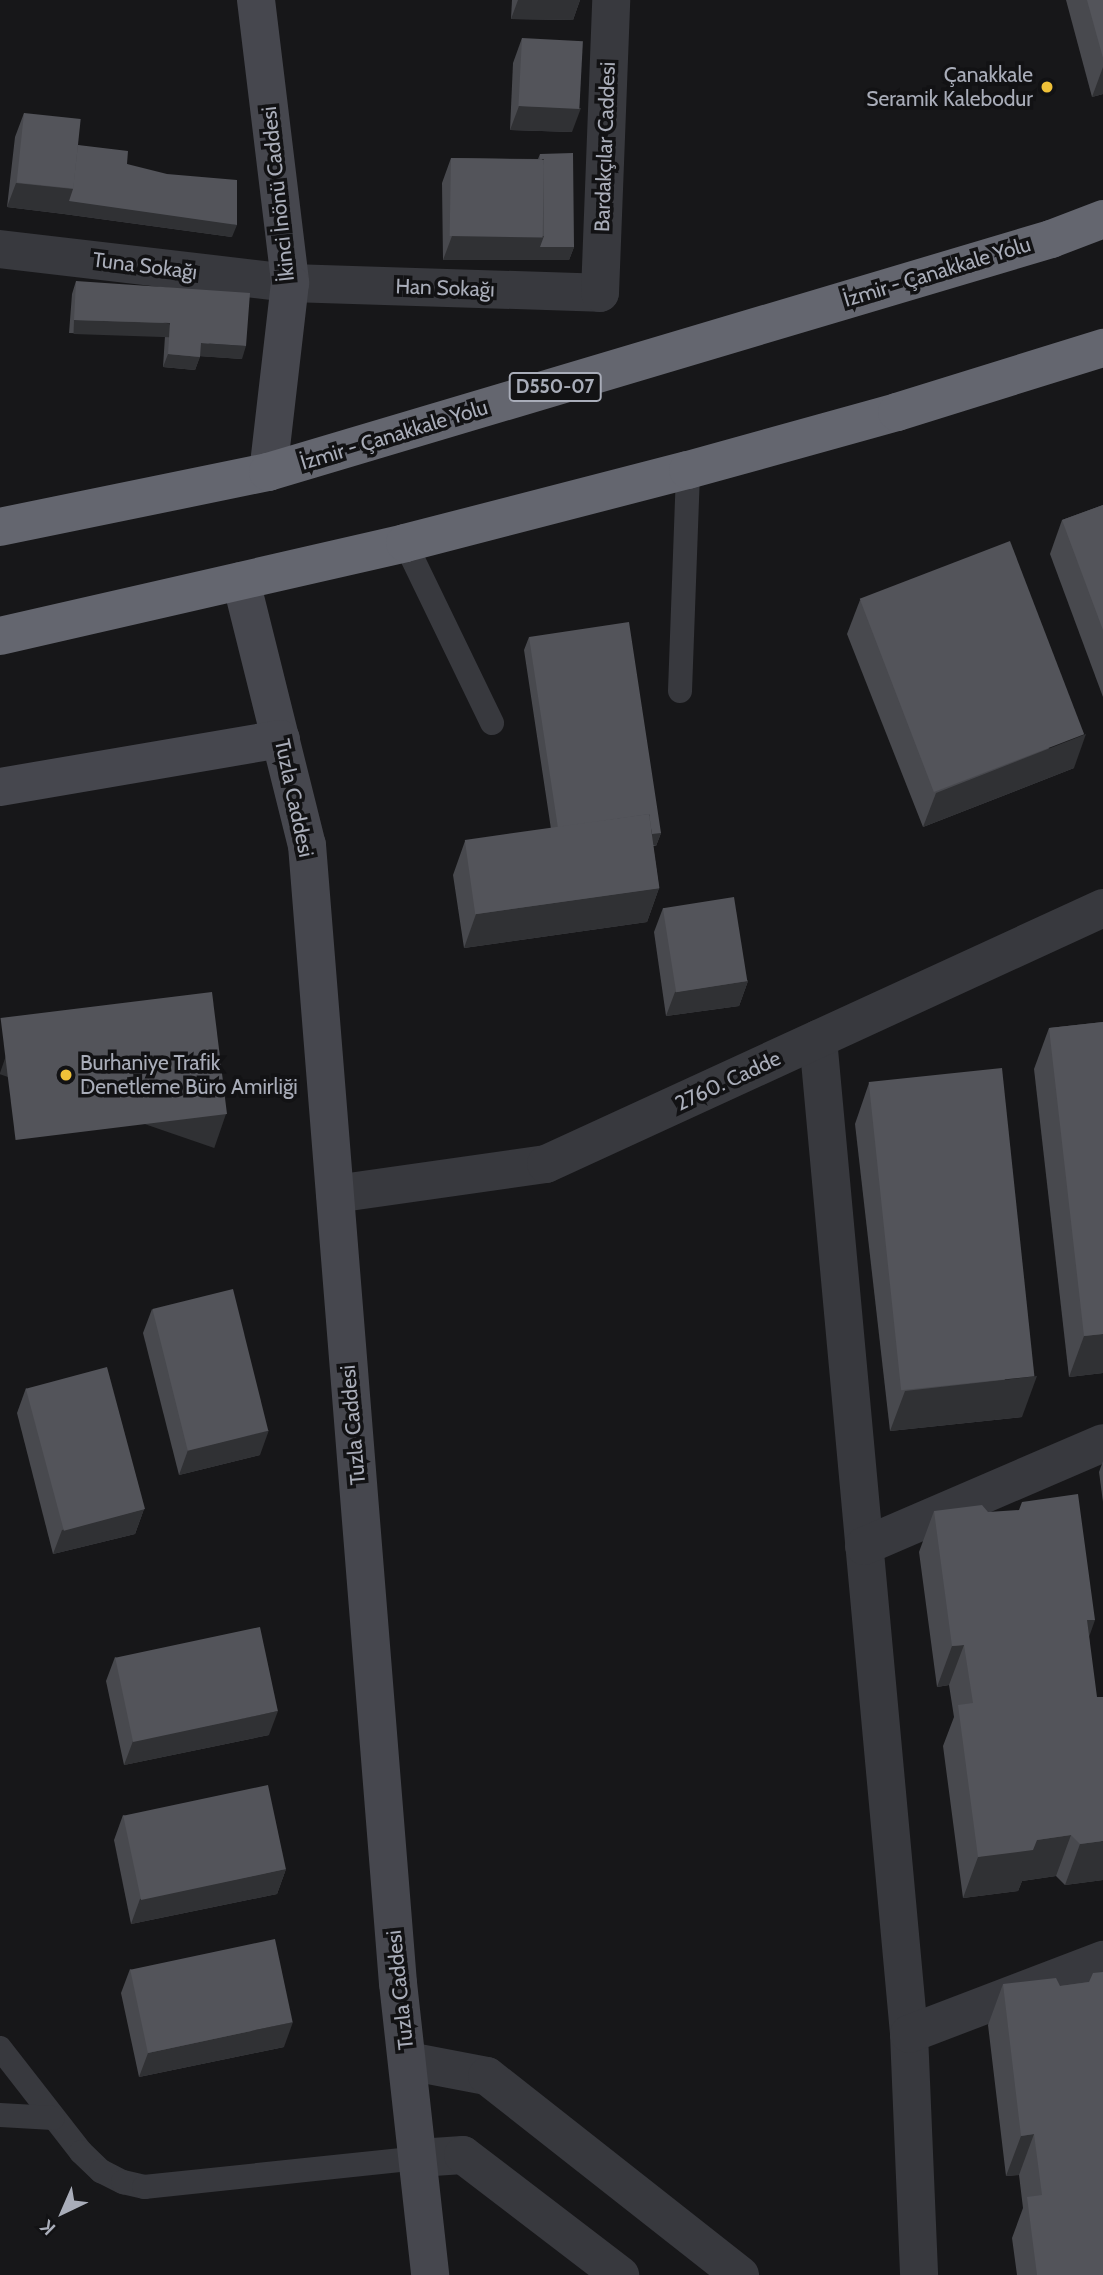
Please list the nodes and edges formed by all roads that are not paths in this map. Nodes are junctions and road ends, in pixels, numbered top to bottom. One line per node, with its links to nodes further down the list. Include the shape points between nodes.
1 (256, 0): 5 (main road, İkinci İnönü Caddesi)
2 (611, 0): 6 (street, Bardakçılar Caddesi)
3 (1103, 219): 9 (highway, İzmir - Çanakkale Yolu / D550-07, via 1051,239)
4 (0, 249): 5 (street, Tuna Sokağı)
5 (290, 283): 6 (street, Han Sokağı); 9 (main road, İkinci İnönü Caddesi)
6 (600, 293)
7 (1103, 348): 8 (highway)
8 (688, 470): 11 (highway); 14 (lane)
9 (268, 472): 10 (highway, İzmir - Çanakkale Yolu / D550-07)
10 (0, 527)
11 (405, 543): 12 (highway); 15 (lane)
12 (241, 581): 13 (highway); 16 (main road, Tuzla Caddesi)
13 (0, 636)
14 (680, 691)
15 (492, 723)
16 (281, 738): 17 (main road); 20 (main road, Tuzla Caddesi, via 307,845)
17 (0, 787)
18 (1103, 908): 19 (street, 2760. Cadde)
19 (817, 1039): 20 (street, 2760. Cadde, via 546,1164); 22 (street)
20 (335, 1194): 26 (main road, Tuzla Caddesi)
21 (1103, 1443): 22 (street)
22 (864, 1546): 24 (street)
23 (1103, 1960): 24 (street)
24 (909, 2034): 33 (street)
25 (0, 2048): 28 (lane)
26 (408, 2061): 29 (main road, Tuzla Caddesi); 32 (street, via 487,2076)
27 (0, 2115): 28 (lane)
28 (53, 2118): 29 (lane, via 101,2171 144,2186)
29 (418, 2158): 30 (main road, Tuzla Caddesi); 31 (street, via 463,2155)
30 (430, 2274)
31 (620, 2275)
32 (740, 2275)
33 (919, 2275)

